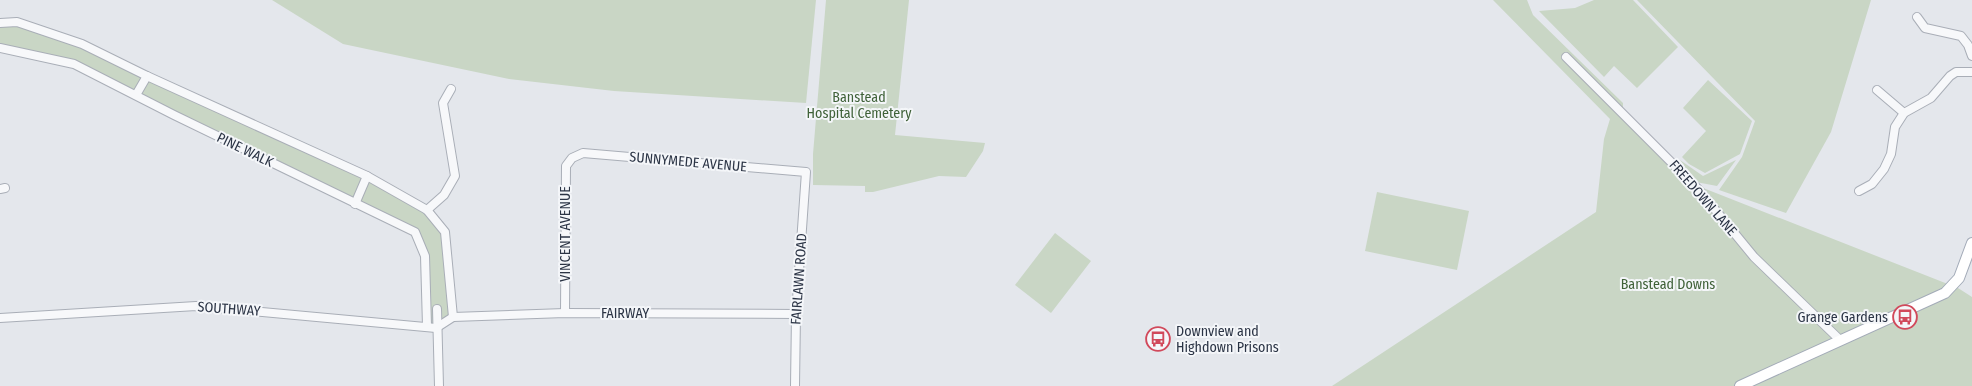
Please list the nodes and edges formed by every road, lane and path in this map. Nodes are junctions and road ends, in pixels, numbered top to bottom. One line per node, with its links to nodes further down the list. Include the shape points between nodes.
1 (1917, 17): 4 (street, via 1925,28 1961,36)
2 (0, 23): 7 (street, PINE WALK, via 17,22 82,44)
3 (0, 48): 10 (street, PINE WALK, via 74,64)
4 (1972, 56)
5 (1566, 57): 29 (street, FREEDOWN LANE, via 1699,190 1754,257)
6 (1972, 71): 11 (street, via 1956,72 1931,98)
7 (146, 76): 10 (street); 14 (street, PINE WALK)
8 (451, 89): 17 (street, via 443,103 455,176 444,195)
9 (1877, 90): 11 (street)
10 (136, 95): 16 (street, PINE WALK)
11 (1904, 114): 15 (street, via 1895,127 1884,169 1872,184)
12 (572, 158): 13 (street, SUNNYMEDE AVENUE, via 583,153); 23 (street, VINCENT AVENUE, via 566,166)
13 (806, 172): 24 (street, FAIRLAWN ROAD)
14 (368, 176): 16 (street); 17 (street, PINE WALK)
15 (1859, 191)
16 (355, 204): 20 (street, PINE WALK, via 415,232 425,256)
17 (428, 210): 21 (street, PINE WALK, via 445,232)
18 (1972, 243): 19 (main road)
19 (1968, 266): 29 (main road, via 1945,293)
20 (427, 308): 22 (street); 27 (street, PINE WALK)
21 (453, 308): 22 (street); 25 (street, PINE WALK)
22 (437, 309): 28 (street)
23 (565, 313): 24 (street, FAIRWAY); 25 (street, FAIRWAY)
24 (796, 314): 31 (street, FAIRLAWN ROAD)
25 (454, 316): 28 (street)
26 (0, 318): 27 (street, SOUTHWAY, via 196,306)
27 (427, 326): 28 (street, SOUTHWAY)
28 (436, 328): 30 (street)
29 (1839, 339): 32 (main road)
30 (438, 386)
31 (795, 386)
32 (1740, 386)

